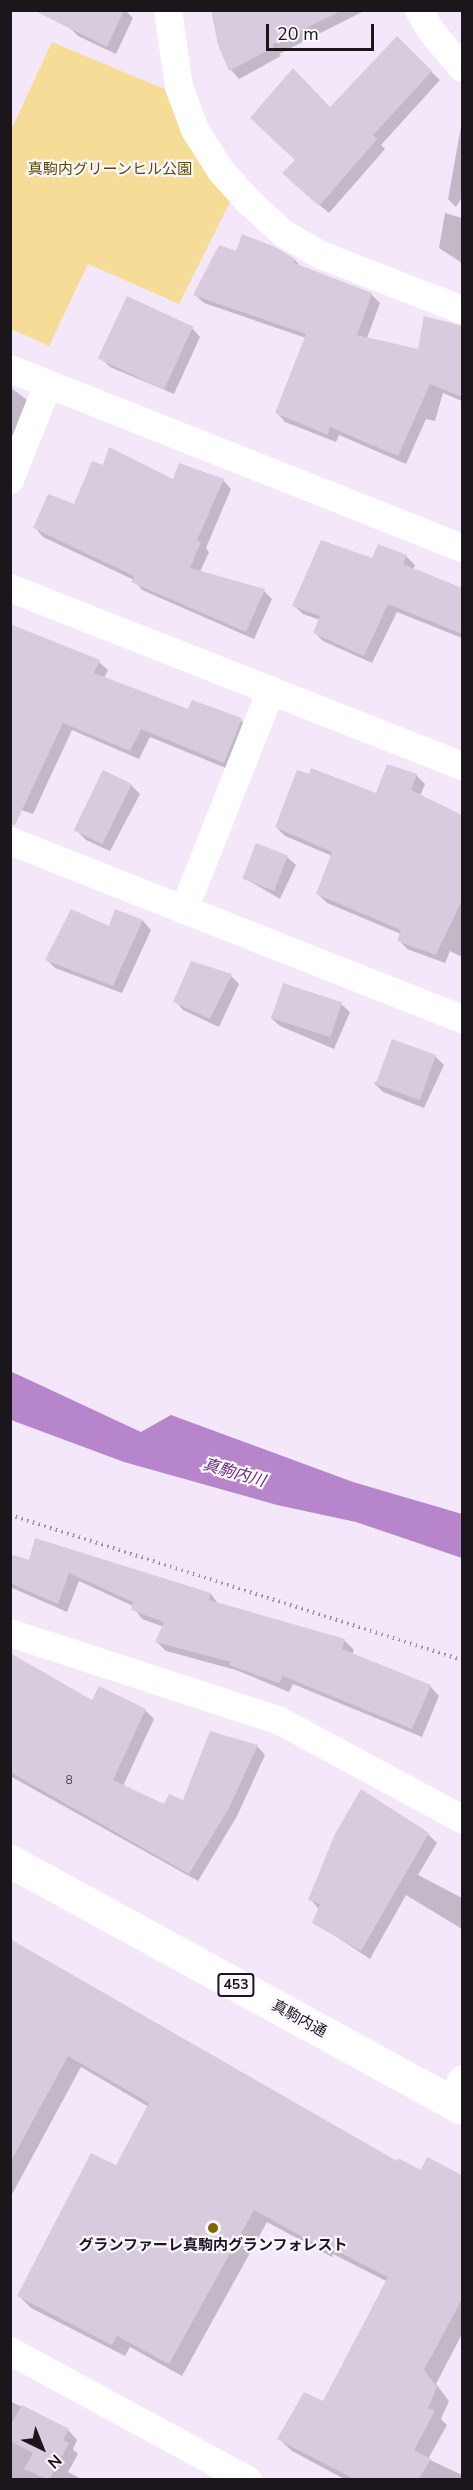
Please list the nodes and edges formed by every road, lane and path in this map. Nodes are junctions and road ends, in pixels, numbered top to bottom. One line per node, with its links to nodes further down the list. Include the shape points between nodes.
1 (168, 10): 4 (street, via 179,87 195,130 221,171 249,202 283,233 321,255)
2 (419, 10): 3 (street)
3 (462, 68)
4 (462, 310)
5 (10, 369): 6 (street)
6 (48, 384): 7 (street); 8 (street)
7 (10, 480)
8 (462, 548)
9 (10, 588): 10 (street)
10 (271, 690): 11 (street); 13 (street)
11 (462, 766)
12 (10, 841): 13 (street)
13 (184, 910): 14 (street)
14 (462, 1019)
15 (10, 1515): 17 (path)
16 (10, 1633): 18 (street, via 278,1720)
17 (462, 1660)
18 (462, 1819)
19 (10, 1861): 20 (highway, 真駒内通 / 453)
20 (458, 2096)
21 (10, 2351): 22 (street)
22 (248, 2480)

